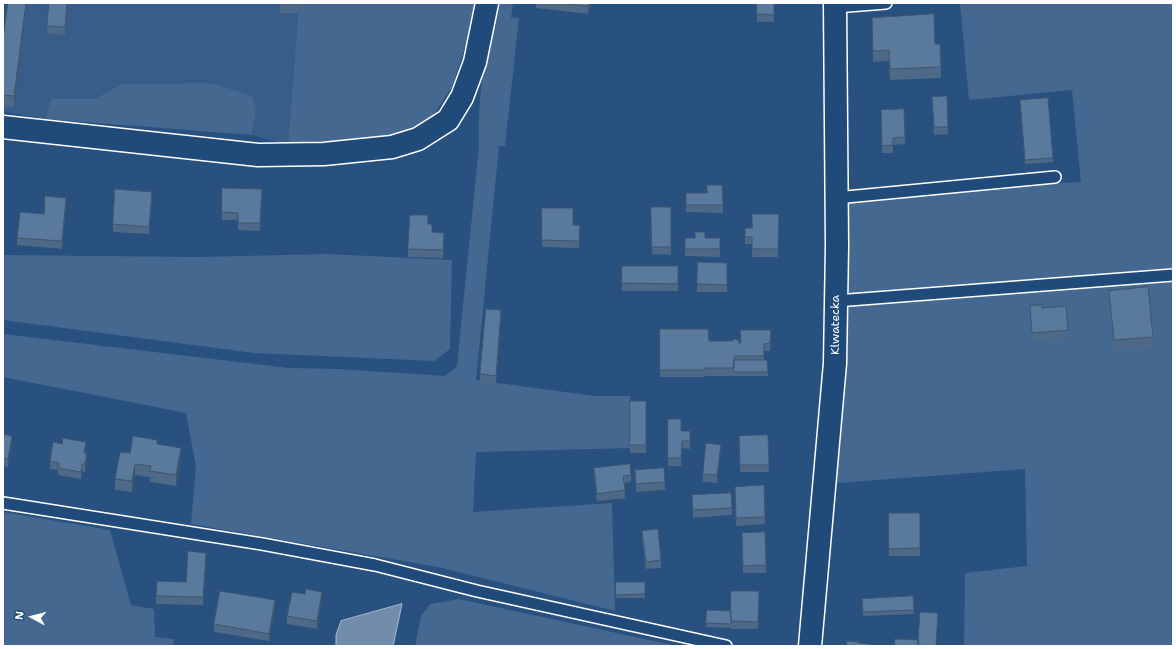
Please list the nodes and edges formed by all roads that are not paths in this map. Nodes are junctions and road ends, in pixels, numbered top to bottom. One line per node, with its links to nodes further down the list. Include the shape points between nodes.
1 (487, 3): 4 (street, via 475,62 462,97 448,120 418,138 392,147 324,154 258,155)
2 (886, 3): 3 (lane)
3 (835, 5): 6 (street, Klwatecka)
4 (3, 127)
5 (1055, 177): 6 (lane)
6 (836, 198): 8 (street, Klwatecka)
7 (1173, 275): 8 (lane)
8 (836, 301): 11 (street, Klwatecka, via 835,363)
9 (3, 503): 10 (lane, via 262,544 375,565)
10 (726, 646)
11 (810, 646)

